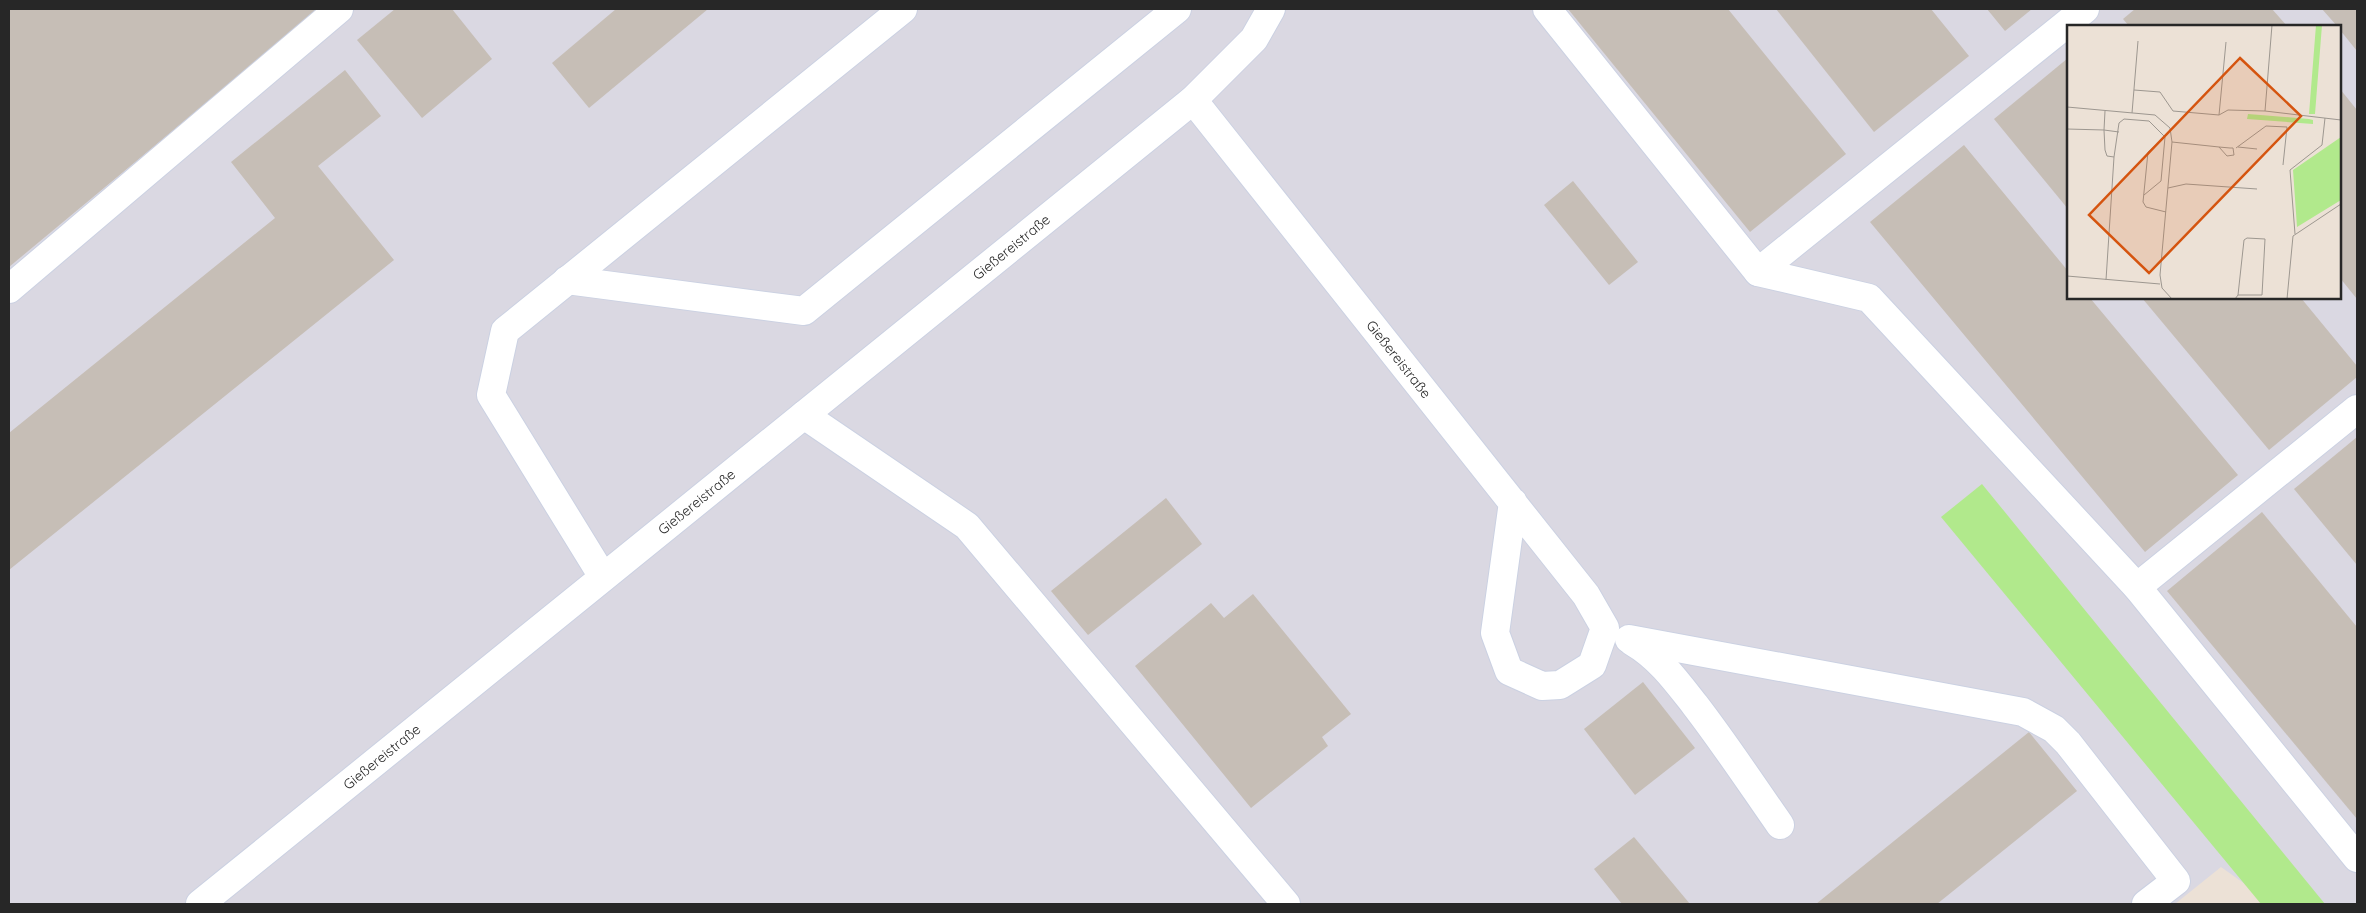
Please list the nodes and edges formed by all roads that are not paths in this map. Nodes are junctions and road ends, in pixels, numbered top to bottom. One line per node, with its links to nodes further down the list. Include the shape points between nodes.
1 (339, 9): 10 (street)
2 (903, 9): 9 (street)
3 (1178, 9): 9 (street, via 804,311)
4 (1271, 9): 7 (street, Gießereistraße, via 1254,39)
5 (1547, 9): 8 (street)
6 (2085, 9): 8 (street)
7 (1192, 100): 12 (street, Gießereistraße); 13 (street, Gießereistraße)
8 (1758, 272): 15 (street, via 1869,298)
9 (567, 280): 14 (street, via 505,331 491,396)
10 (9, 290)
11 (2357, 409): 15 (street)
12 (804, 415): 14 (street, Gießereistraße); 21 (street, via 967,526)
13 (1513, 502): 16 (street, Gießereistraße, via 1586,594); 16 (street, via 1495,633 1509,671 1542,686 1560,684 1592,665)
14 (603, 578): 20 (street, Gießereistraße)
15 (2137, 587): 19 (street)
16 (1605, 628): 17 (street)
17 (1629, 639): 18 (street, via 1647,650 1675,679); 22 (street, via 1968,700 2023,712 2039,720 2068,743 2176,881)
18 (1780, 825)
19 (2357, 858)
20 (200, 904)
21 (1286, 904)
22 (2146, 904)

